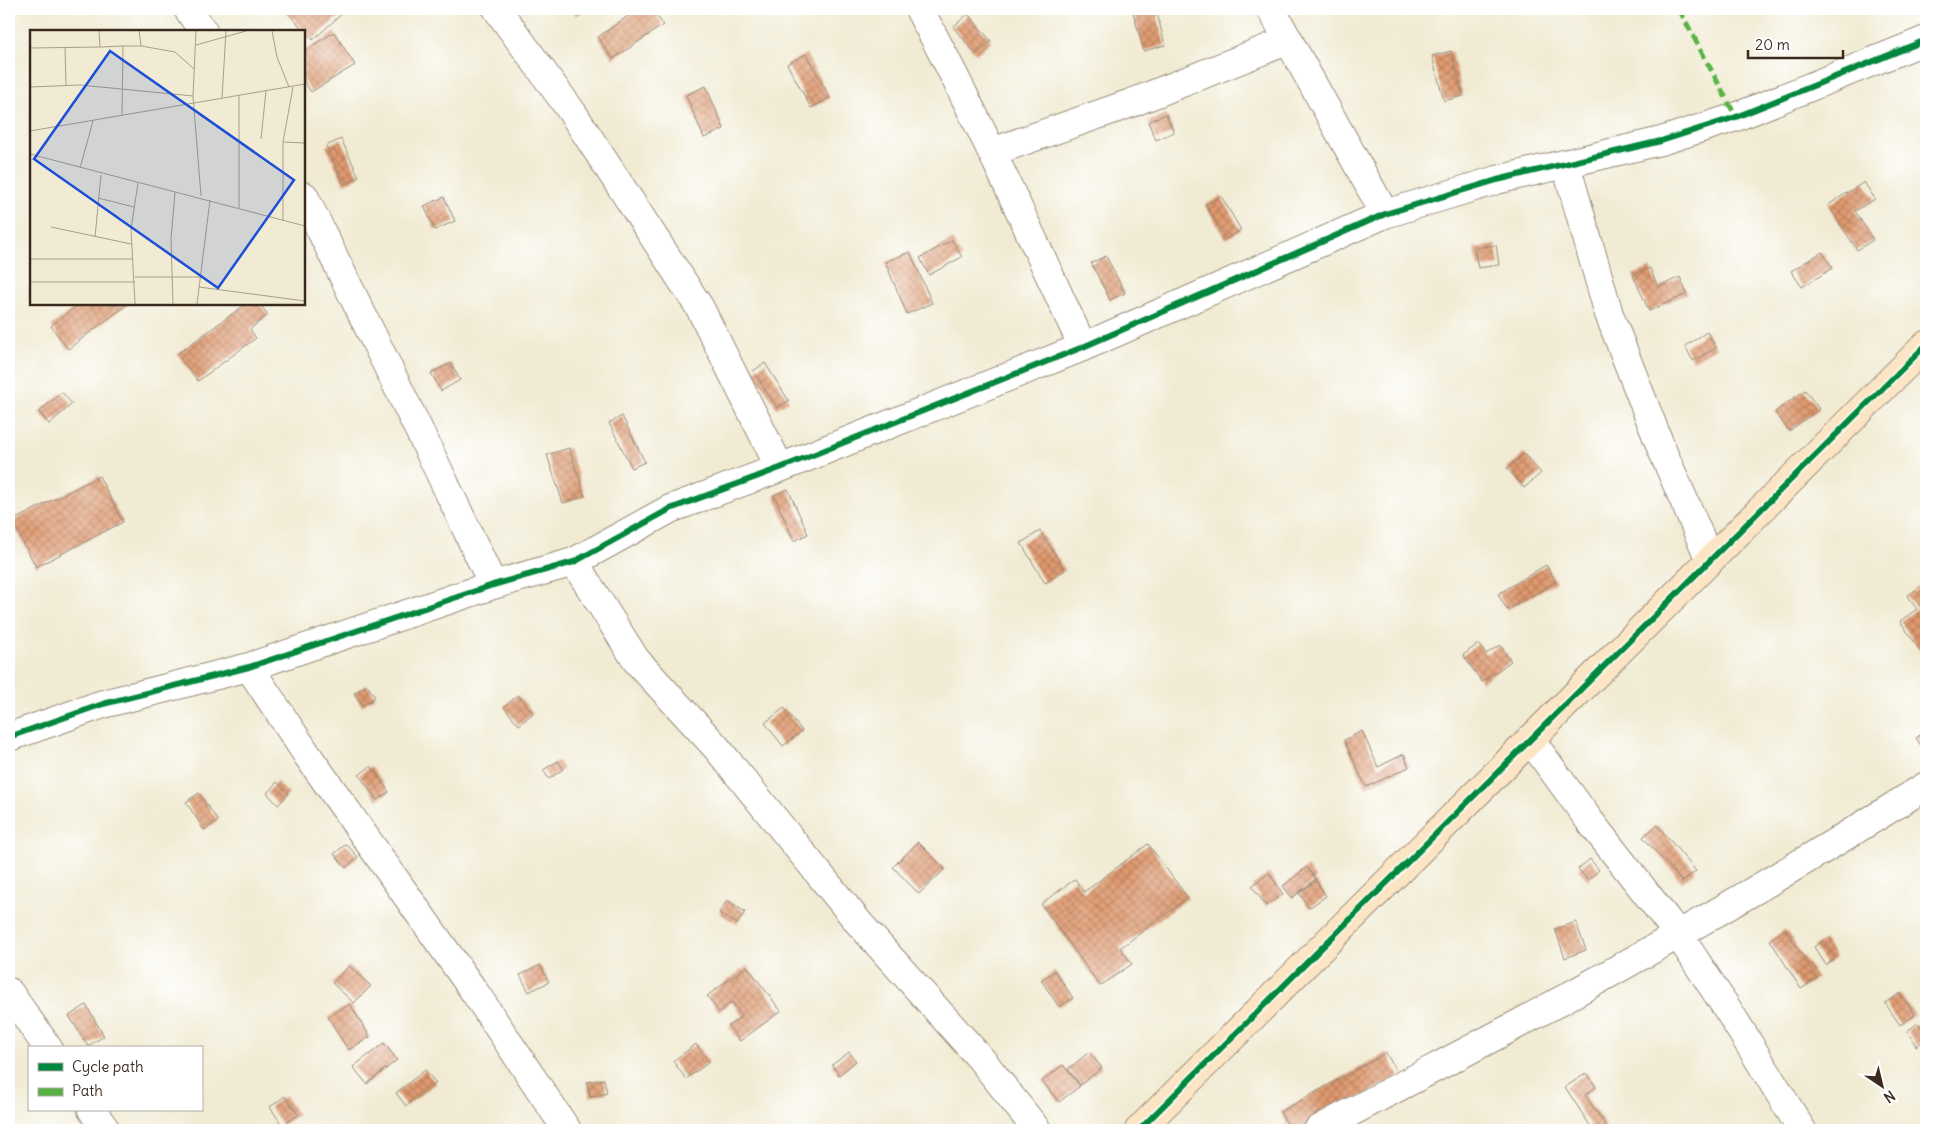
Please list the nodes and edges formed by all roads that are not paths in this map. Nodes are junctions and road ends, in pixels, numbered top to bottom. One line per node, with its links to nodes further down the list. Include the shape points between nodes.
1 (188, 9): 5 (street)
2 (497, 9): 14 (street, via 572,112 700,308)
3 (919, 9): 8 (street)
4 (1271, 9): 6 (street)
5 (201, 30)
6 (1289, 40): 8 (street, via 1134,102); 11 (street)
7 (1926, 40): 9 (street, via 1736,117 1661,141)
8 (992, 152): 13 (street)
9 (1566, 165): 11 (street, via 1497,180); 15 (street, via 1609,314 1662,450)
10 (305, 198): 17 (street)
11 (1385, 214): 13 (street)
12 (1926, 346): 15 (street)
13 (1083, 347): 14 (street)
14 (780, 468): 16 (street, via 670,510)
15 (1710, 560): 20 (street)
16 (574, 562): 17 (street); 28 (street, via 636,660 716,748 859,923 980,1059)
17 (493, 585): 18 (street)
18 (248, 667): 19 (street, via 104,704); 27 (street)
19 (9, 737)
20 (1530, 739): 22 (street, via 1588,820); 29 (street)
21 (1926, 786): 22 (street)
22 (1678, 934): 30 (street); 31 (street)
23 (9, 992): 24 (street)
24 (47, 1046)
25 (93, 1112): 26 (street)
26 (106, 1130)
27 (567, 1130)
28 (1037, 1130)
29 (1139, 1130)
30 (1318, 1130)
31 (1802, 1130)

